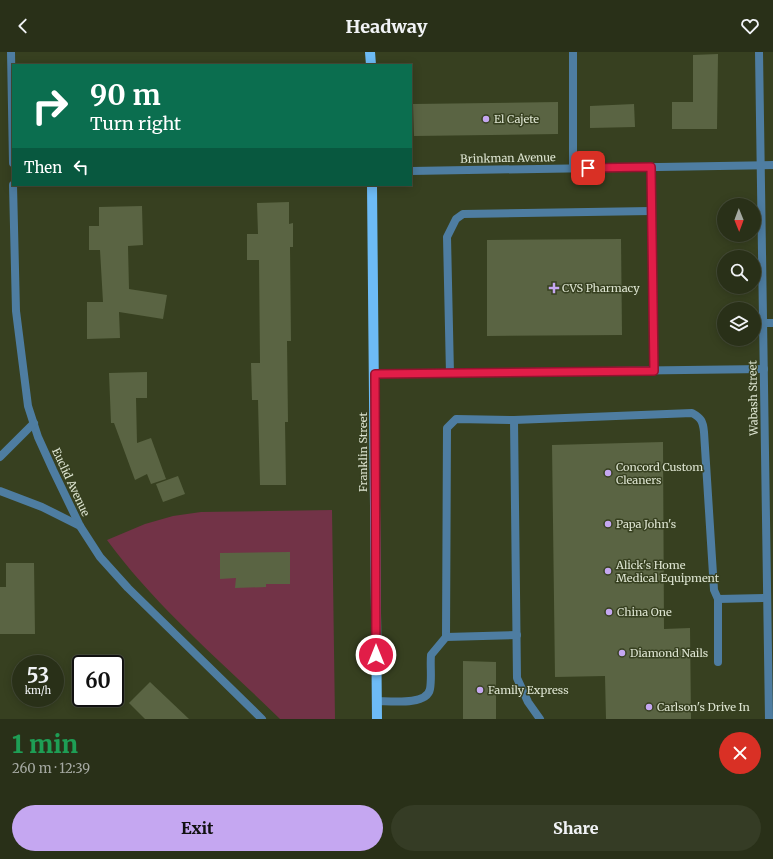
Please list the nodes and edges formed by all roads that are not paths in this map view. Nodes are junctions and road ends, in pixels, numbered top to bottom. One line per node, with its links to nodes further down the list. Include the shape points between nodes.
1 (11, 52): 6 (street)
2 (370, 52): 5 (main road)
3 (573, 52): 10 (street)
4 (759, 52): 7 (street, Wabash Street)
5 (371, 64)
6 (12, 108)
7 (761, 165): 8 (street, Brinkman Avenue); 9 (street, Brinkman Avenue); 16 (street, Wabash Street)
8 (773, 165)
9 (651, 167): 10 (street, Brinkman Avenue); 14 (street)
10 (573, 168): 11 (street, Brinkman Avenue)
11 (412, 170)
12 (14, 186): 22 (street, Euclid Avenue, via 16,311 28,406)
13 (372, 186): 19 (main road, Franklin Street)
14 (651, 211): 18 (street); 20 (street, via 463,214 456,219 447,237)
15 (773, 322): 16 (street)
16 (763, 323): 17 (street, Wabash Street)
17 (764, 369): 18 (street); 26 (street, Wabash Street)
18 (654, 371): 20 (street)
19 (375, 374): 20 (street); 32 (main road, Franklin Street)
20 (450, 374)
21 (514, 420): 27 (street, via 692,413 701,418 704,424 714,590); 28 (street); 29 (street, via 456,419 447,428)
22 (34, 424): 23 (street); 25 (street, Euclid Avenue)
23 (0, 457)
24 (0, 491): 25 (street, via 42,507)
25 (80, 526): 33 (street, Euclid Avenue, via 100,557 128,588)
26 (767, 598): 27 (street); 30 (street, Wabash Street)
27 (718, 599): 31 (street)
28 (517, 635): 29 (street); 35 (street, via 518,678 528,702)
29 (446, 637): 32 (street, via 431,655 430,691 426,697 418,701)
30 (771, 657): 36 (street, Wabash Street)
31 (718, 662)
32 (376, 702): 34 (main road, Franklin Street)
33 (262, 719)
34 (377, 719)
35 (540, 719)
36 (769, 719)

